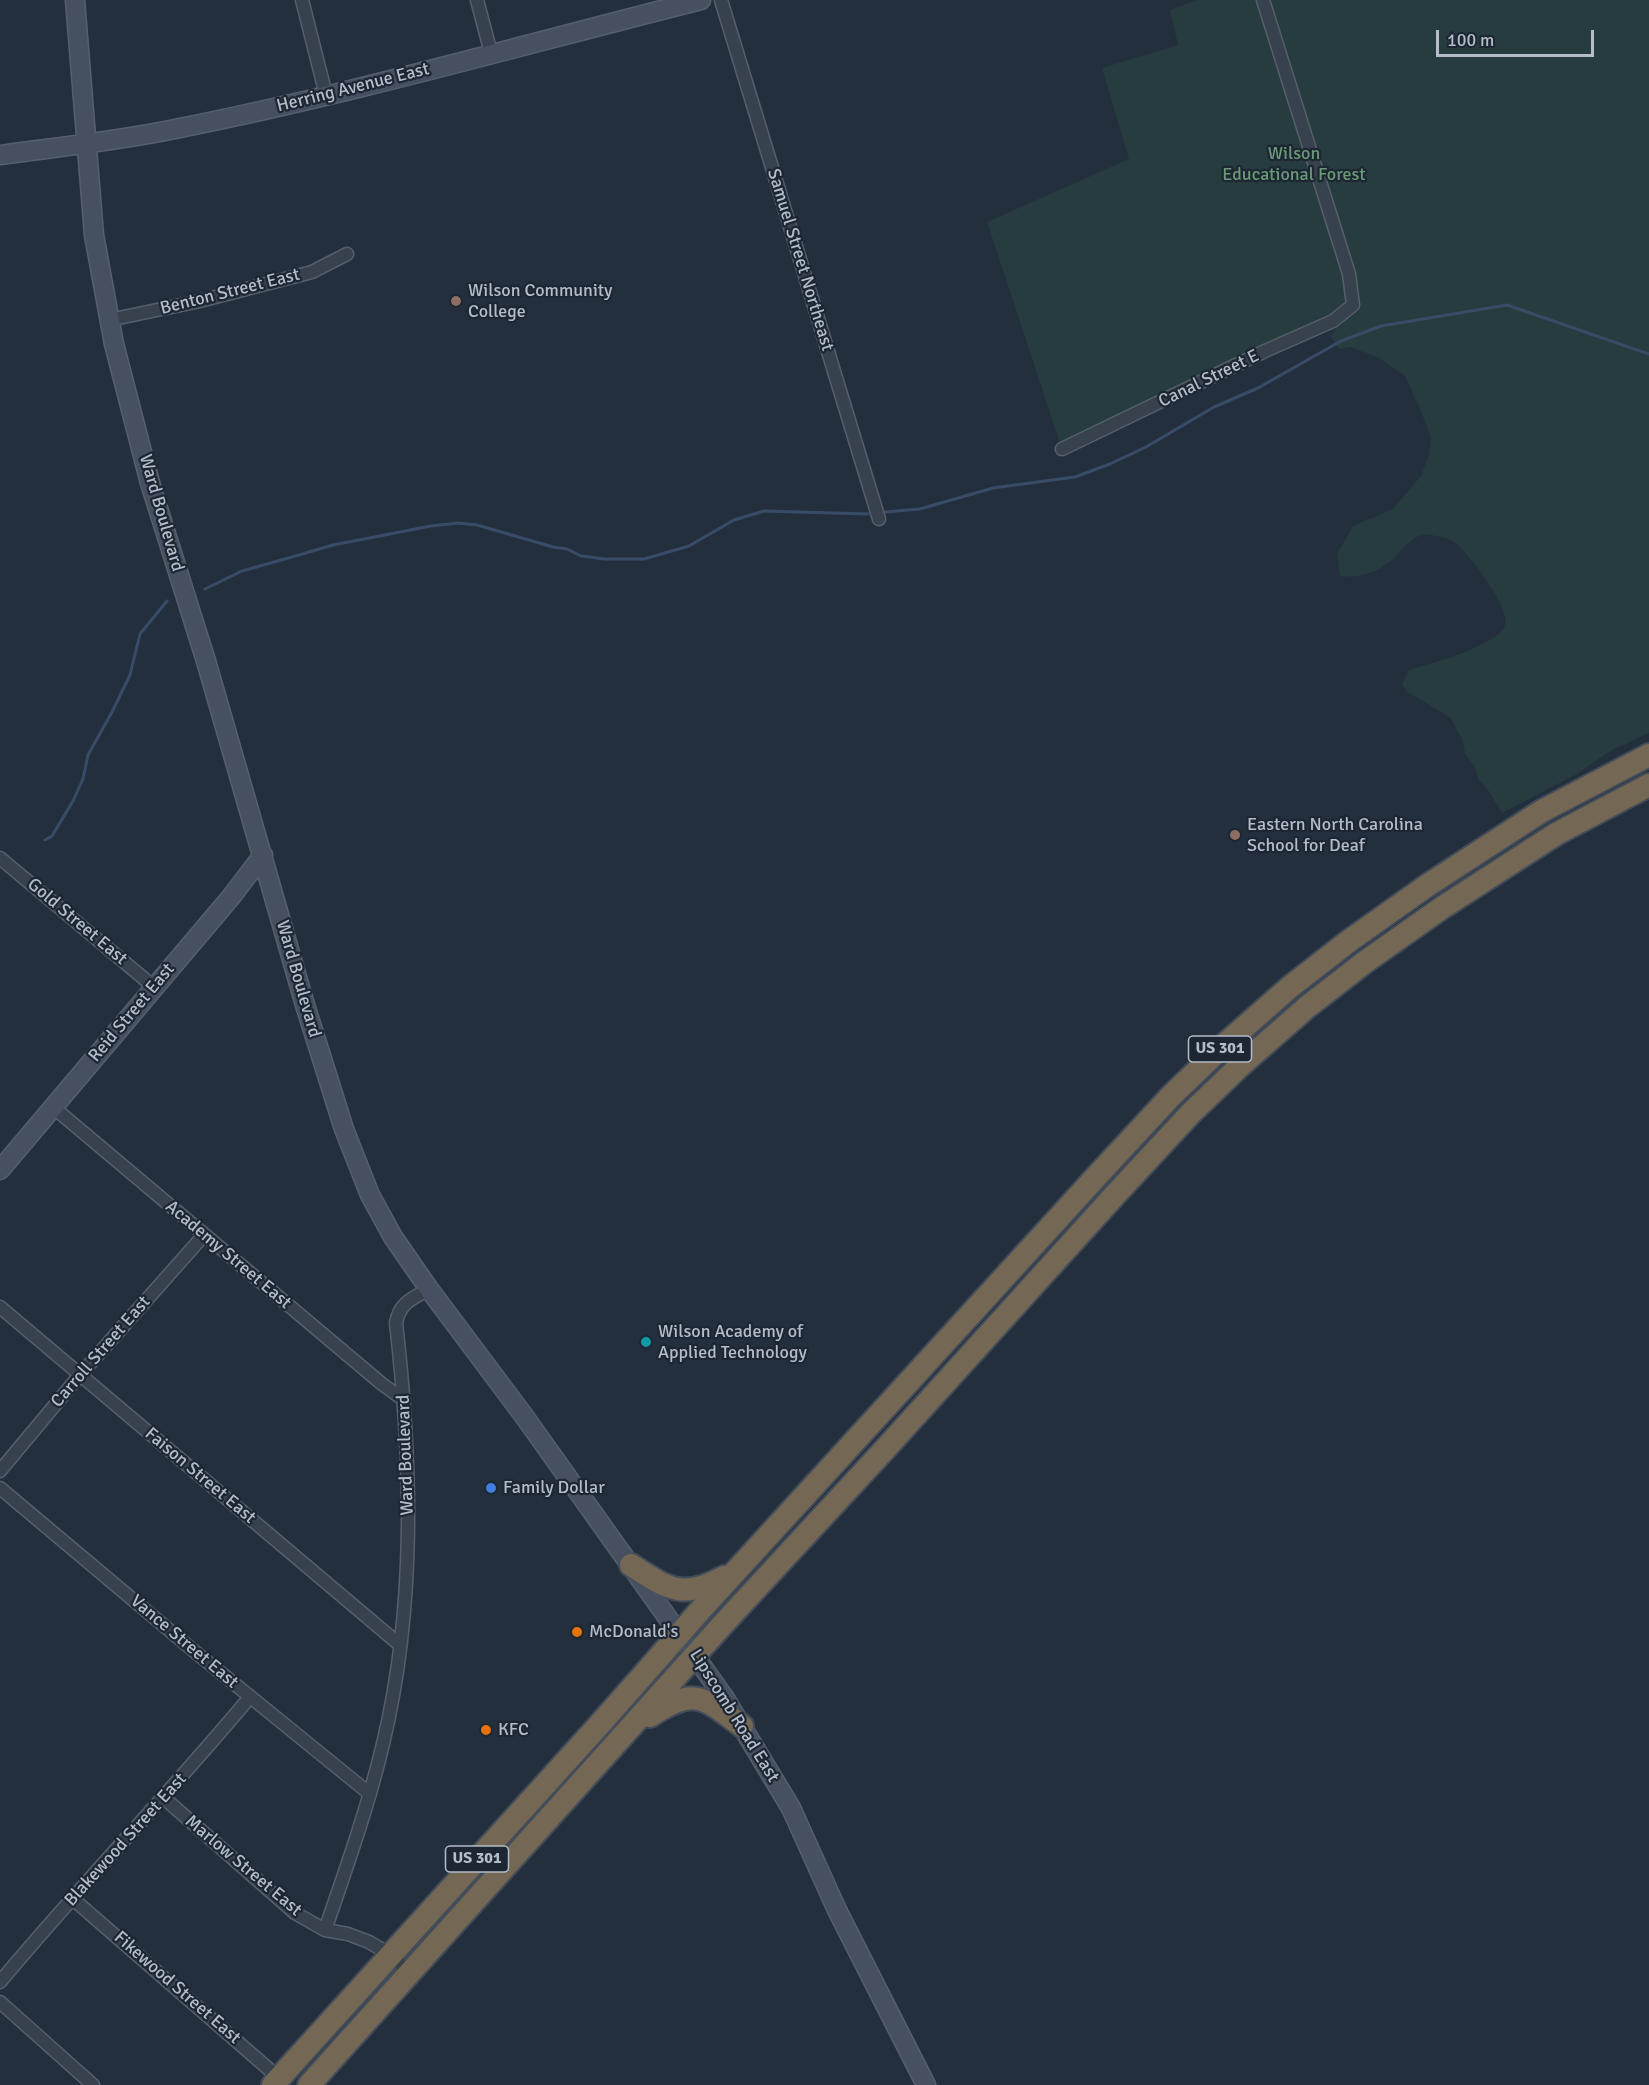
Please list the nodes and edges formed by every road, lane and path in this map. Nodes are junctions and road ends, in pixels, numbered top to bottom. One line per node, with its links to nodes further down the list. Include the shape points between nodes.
1 (75, 0): 9 (main road, Ward Boulevard)
2 (302, 0): 8 (street)
3 (477, 0): 7 (street)
4 (701, 0): 7 (main road, Herring Avenue East)
5 (721, 0): 14 (street, Samuel Street Northeast)
6 (1263, 0): 13 (street, Canal Street E, via 1349,274 1353,305 1333,321)
7 (491, 53): 8 (main road, Herring Avenue East)
8 (326, 95): 9 (main road, Herring Avenue East, via 172,130)
9 (87, 143): 10 (main road, Herring Avenue East); 12 (main road, Ward Boulevard, via 94,234)
10 (0, 155)
11 (347, 254): 12 (street, Benton Street East, via 303,275)
12 (110, 320): 17 (main road, Ward Boulevard, via 150,483)
13 (1062, 449)
14 (879, 519)
15 (1649, 755): 30 (highway, US 301, via 1542,811 1428,885 1298,980 1223,1046 1095,1178)
16 (1649, 785): 33 (highway, US 301, via 1556,834 1443,907 1307,1007 1241,1065 1114,1196)
17 (262, 855): 19 (main road, Reid Street East); 23 (main road, Ward Boulevard, via 344,1129 370,1196)
18 (0, 858): 19 (street, Gold Street East)
19 (154, 987): 20 (main road, Reid Street East)
20 (53, 1107): 21 (main road, Reid Street East); 22 (street, Academy Street East)
21 (0, 1170)
22 (204, 1235): 25 (street, Carroll Street East); 26 (street, Academy Street East)
23 (429, 1289): 26 (street, Ward Boulevard, via 398,1311); 29 (main road, Lipscomb Road East)
24 (0, 1307): 25 (street, Faison Street East)
25 (80, 1374): 27 (street, Carroll Street East); 32 (street, Faison Street East)
26 (404, 1400): 32 (street, Ward Boulevard, via 408,1539)
27 (0, 1471)
28 (0, 1488): 34 (street, Vance Street East)
29 (632, 1564): 30 (highway, via 663,1584 684,1590 702,1588); 31 (main road, Lipscomb Road East)
30 (739, 1568): 31 (highway, US 301)
31 (681, 1633): 33 (main road, Lipscomb Road East); 41 (highway, US 301)
32 (400, 1645): 37 (street, Ward Boulevard)
33 (696, 1655): 35 (main road, Lipscomb Road East); 36 (highway, US 301)
34 (250, 1697): 37 (street, Vance Street East); 38 (street, Blakewood Street East)
35 (742, 1725): 36 (highway, via 712,1704 687,1698); 48 (main road, Lipscomb Road East, via 791,1808 837,1910)
36 (628, 1730): 42 (highway, US 301)
37 (370, 1794): 40 (street, Ward Boulevard)
38 (164, 1798): 39 (street, Blakewood Street East); 40 (street, Marlow Street East, via 295,1913)
39 (74, 1899): 43 (street, Blakewood Street East); 45 (street, Fikewood Street East)
40 (325, 1930): 41 (street, Marlow Street East, via 348,1934)
41 (391, 1955): 42 (street, Marlow Street East); 45 (highway, US 301)
42 (409, 1972): 47 (highway, US 301)
43 (0, 1982)
44 (0, 2002): 46 (street)
45 (276, 2081)
46 (93, 2085)
47 (309, 2085)
48 (926, 2085)

